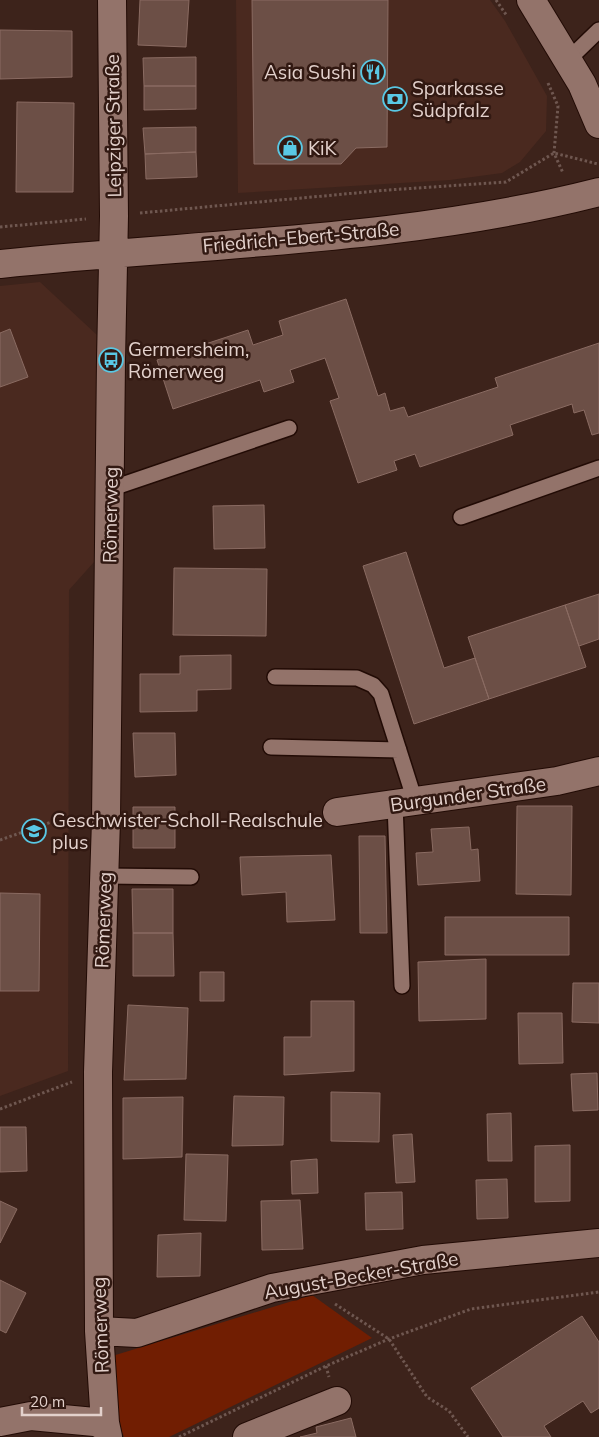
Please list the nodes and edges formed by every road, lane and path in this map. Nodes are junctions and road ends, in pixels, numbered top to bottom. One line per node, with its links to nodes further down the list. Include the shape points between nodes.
1 (112, 0): 12 (street, Leipziger Straße)
2 (496, 0): 4 (path)
3 (532, 0): 6 (street)
4 (507, 17)
5 (599, 30): 6 (lane)
6 (568, 60): 8 (street)
7 (547, 82): 9 (path, via 558,106)
8 (599, 124)
9 (554, 153): 10 (path); 11 (path); 12 (path, via 506,182)
10 (599, 164)
11 (587, 195): 14 (street, Friedrich-Ebert-Straße, via 433,224 352,234)
12 (114, 216): 13 (path); 14 (street, Leipziger Straße)
13 (0, 227)
14 (113, 253): 15 (street, Friedrich-Ebert-Straße); 18 (street, Römerweg)
15 (0, 264)
16 (289, 428): 18 (lane)
17 (599, 468): 19 (lane)
18 (110, 489): 26 (street, Römerweg)
19 (461, 518)
20 (275, 677): 22 (lane, via 357,678 373,685 381,694)
21 (271, 746): 22 (lane)
22 (399, 750): 24 (lane)
23 (599, 771): 24 (street, Burgunder Straße, via 557,781)
24 (405, 803): 25 (street, Burgunder Straße); 30 (lane)
25 (337, 812)
26 (106, 820): 27 (path, via 60,819); 28 (street, Römerweg)
27 (0, 840)
28 (104, 876): 29 (lane); 31 (street, Römerweg)
29 (191, 877)
30 (402, 986)
31 (98, 1072): 32 (path); 36 (street, Römerweg)
32 (0, 1109)
33 (599, 1243): 34 (street, August-Becker-Straße, via 424,1260)
34 (320, 1278): 36 (street, August-Becker-Straße, via 272,1288 137,1333); 37 (path, via 327,1299)
35 (599, 1292): 37 (path, via 472,1309)
36 (98, 1332): 40 (street, Römerweg)
37 (389, 1339): 41 (path); 43 (path, via 427,1397 449,1411)
38 (337, 1401): 42 (street)
39 (0, 1422): 40 (street, via 31,1416)
40 (106, 1430)
41 (179, 1437)
42 (247, 1437)
43 (468, 1437)

